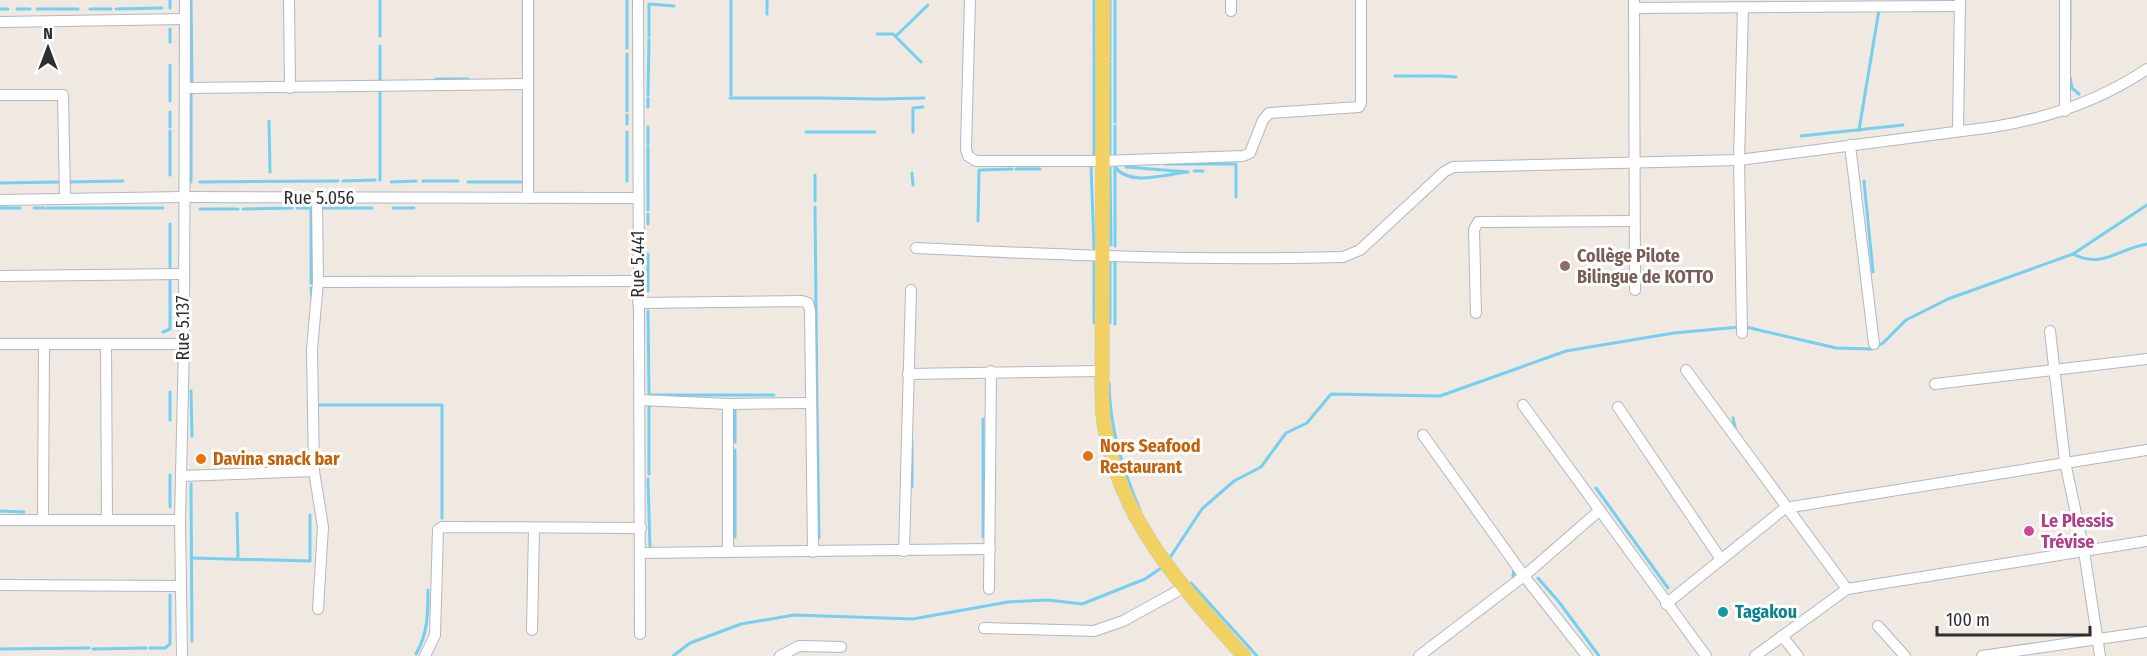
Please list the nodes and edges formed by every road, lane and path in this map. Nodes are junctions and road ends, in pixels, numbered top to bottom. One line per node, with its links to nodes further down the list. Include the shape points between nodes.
1 (185, 0): 12 (street, Rue 5.137)
2 (289, 0): 17 (street)
3 (528, 0): 15 (street)
4 (638, 0): 28 (street, Rue 5.441)
5 (970, 0): 23 (street, via 968,156 976,161)
6 (1103, 0): 23 (main road)
7 (1360, 0): 23 (street, via 1359,107 1269,114 1250,153 1243,156)
8 (2065, 0): 19 (street)
9 (1960, 3): 11 (street); 20 (street)
10 (1634, 4): 11 (street); 24 (street)
11 (1743, 8): 22 (street)
12 (185, 20): 13 (street); 16 (street, Rue 5.137)
13 (0, 22)
14 (2147, 69): 19 (street)
15 (528, 84): 17 (street); 27 (street)
16 (185, 88): 17 (street); 25 (street, Rue 5.137)
17 (290, 88)
18 (0, 95): 29 (street, via 63,95)
19 (2065, 111): 20 (street, via 2029,121)
20 (1958, 131): 21 (street)
21 (1850, 145): 22 (street); 48 (street)
22 (1739, 160): 24 (street); 43 (street)
23 (1102, 162): 33 (main road)
24 (1633, 162): 31 (street); 33 (street, via 1453,167 1360,250 1343,257)
25 (183, 197): 26 (street, Rue 5.056); 29 (street, Rue 5.056); 34 (street, Rue 5.137)
26 (317, 198): 27 (street, Rue 5.056); 37 (street)
27 (528, 198): 28 (street, Rue 5.056)
28 (638, 198): 36 (street, Rue 5.441)
29 (65, 199): 30 (street, Rue 5.056)
30 (0, 200)
31 (1634, 221): 39 (street); 41 (street, via 1478,222 1474,230)
32 (916, 248): 33 (street)
33 (1102, 258): 50 (main road)
34 (183, 274): 35 (street); 47 (street, Rue 5.137)
35 (0, 276)
36 (637, 281): 37 (street); 40 (street, Rue 5.441)
37 (318, 282): 64 (street, via 312,350)
38 (911, 290): 54 (street)
39 (1635, 290)
40 (638, 303): 56 (street, Rue 5.441); 57 (street, via 808,303)
41 (1476, 313)
42 (2050, 331): 52 (street)
43 (1742, 333)
44 (0, 344): 45 (street)
45 (44, 344): 46 (street); 69 (street)
46 (106, 344): 47 (street); 70 (street)
47 (184, 344): 65 (street, Rue 5.137)
48 (1874, 344)
49 (2147, 359): 52 (street)
50 (1102, 370): 53 (street); 85 (main road, via 1105,429 1122,490 1150,544)
51 (1686, 370): 66 (street)
52 (2054, 370): 55 (street); 63 (street)
53 (991, 371): 54 (street); 75 (street)
54 (908, 374): 77 (street)
55 (1935, 384)
56 (640, 400): 58 (street); 73 (street, Rue 5.441)
57 (810, 403): 58 (street); 79 (street)
58 (728, 404): 76 (street)
59 (1523, 405): 67 (street)
60 (1618, 407): 81 (street)
61 (1424, 435): 82 (street)
62 (2147, 450): 63 (street)
63 (2065, 462): 66 (street); 78 (street)
64 (314, 471): 65 (street); 89 (street, via 323,527)
65 (182, 476): 71 (street, Rue 5.137)
66 (1785, 508): 81 (street); 87 (street)
67 (1600, 510): 82 (street); 88 (street)
68 (0, 520): 69 (street)
69 (43, 520): 70 (street)
70 (107, 520): 71 (street)
71 (180, 520): 84 (street, Rue 5.137)
72 (534, 528): 73 (street); 92 (street); 99 (street, via 438,530 435,635)
73 (641, 528): 80 (street, Rue 5.441)
74 (2147, 541): 78 (street)
75 (990, 549): 77 (street); 86 (street)
76 (728, 551): 79 (street); 80 (street)
77 (904, 551): 79 (street)
78 (2084, 551): 87 (street); 96 (street)
79 (813, 552)
80 (641, 553): 94 (street, Rue 5.441)
81 (1720, 558): 88 (street)
82 (1524, 576): 102 (street); 103 (street)
83 (0, 585): 84 (street)
84 (180, 586): 98 (street, Rue 5.137)
85 (1185, 587): 91 (street, via 1123,621 1094,631); 101 (main road)
86 (989, 589)
87 (1846, 589): 95 (street)
88 (1666, 604): 104 (street)
89 (318, 609)
90 (1878, 626): 107 (street)
91 (984, 628)
92 (532, 630)
93 (2147, 632): 96 (street)
94 (640, 634)
95 (1782, 636): 105 (street); 106 (street)
96 (2098, 641): 108 (street); 109 (street)
97 (841, 647): 100 (street, via 799,646)
98 (182, 656)
99 (425, 656)
100 (780, 656)
101 (1244, 656)
102 (1419, 656)
103 (1587, 656)
104 (1706, 656)
105 (1755, 656)
106 (1798, 656)
107 (1905, 656)
108 (1982, 656)
109 (2100, 656)

